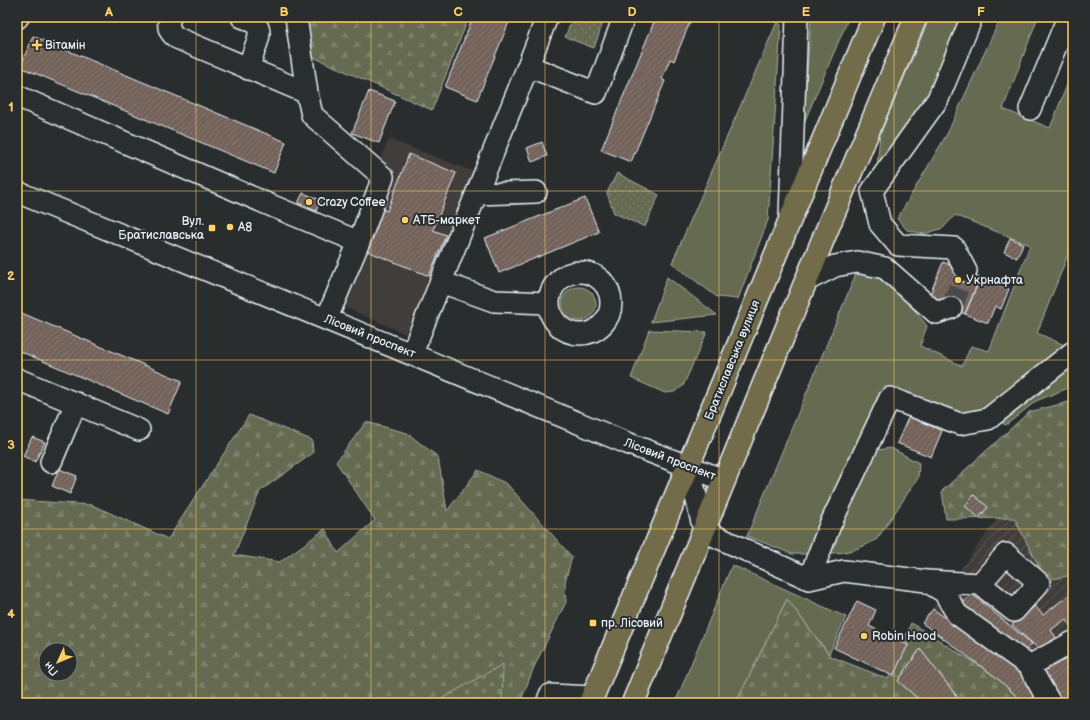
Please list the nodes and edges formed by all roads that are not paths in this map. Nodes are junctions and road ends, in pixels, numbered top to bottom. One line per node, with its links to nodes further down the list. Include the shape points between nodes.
1 (170, 17): 12 (street, via 168,28 177,38)
2 (242, 17): 12 (street, via 257,25 260,31)
3 (296, 17): 13 (street)
4 (547, 17): 11 (street)
5 (624, 17): 11 (street, via 596,93)
6 (797, 17): 21 (street)
7 (874, 17): 21 (main road, Братиславська вулиця)
8 (916, 17): 16 (main road)
9 (972, 17): 17 (street, via 938,99)
10 (1068, 17): 15 (street)
11 (528, 66): 20 (street)
12 (248, 69): 13 (street)
13 (307, 94): 22 (street, via 312,115 383,177)
14 (17, 96): 22 (street)
15 (1030, 109)
16 (847, 182): 17 (street); 24 (main road)
17 (872, 191): 23 (street, via 880,224 898,245 954,248)
18 (17, 192): 28 (street, Лісовий проспект)
19 (536, 192): 20 (street)
20 (477, 194): 25 (street)
21 (790, 218): 35 (main road, Братиславська вулиця)
22 (360, 242): 28 (street)
23 (966, 271)
24 (807, 280): 27 (street, via 835,266 857,262 885,268 936,313); 36 (main road)
25 (441, 282): 26 (street, via 494,302); 30 (street)
26 (548, 303)
27 (951, 308)
28 (327, 318): 30 (street, Лісовий проспект)
29 (1073, 352): 38 (street, via 988,419 960,424 890,398 830,525)
30 (412, 353): 35 (street, Лісовий проспект, via 627,443)
31 (17, 379): 32 (street)
32 (76, 403): 33 (street); 34 (street)
33 (139, 430)
34 (51, 462)
35 (689, 466): 36 (street, Лісовий проспект); 37 (street); 43 (main road, Братиславська вулиця)
36 (724, 480): 37 (main road)
37 (704, 531): 38 (street); 45 (main road)
38 (808, 579): 39 (street, via 844,571)
39 (926, 581): 40 (street); 42 (street, via 944,592 957,614)
40 (980, 584)
41 (1073, 642): 42 (street)
42 (1029, 666): 46 (street)
43 (591, 700): 44 (street, via 550,696)
44 (547, 703)
45 (634, 703)
46 (1050, 703)

